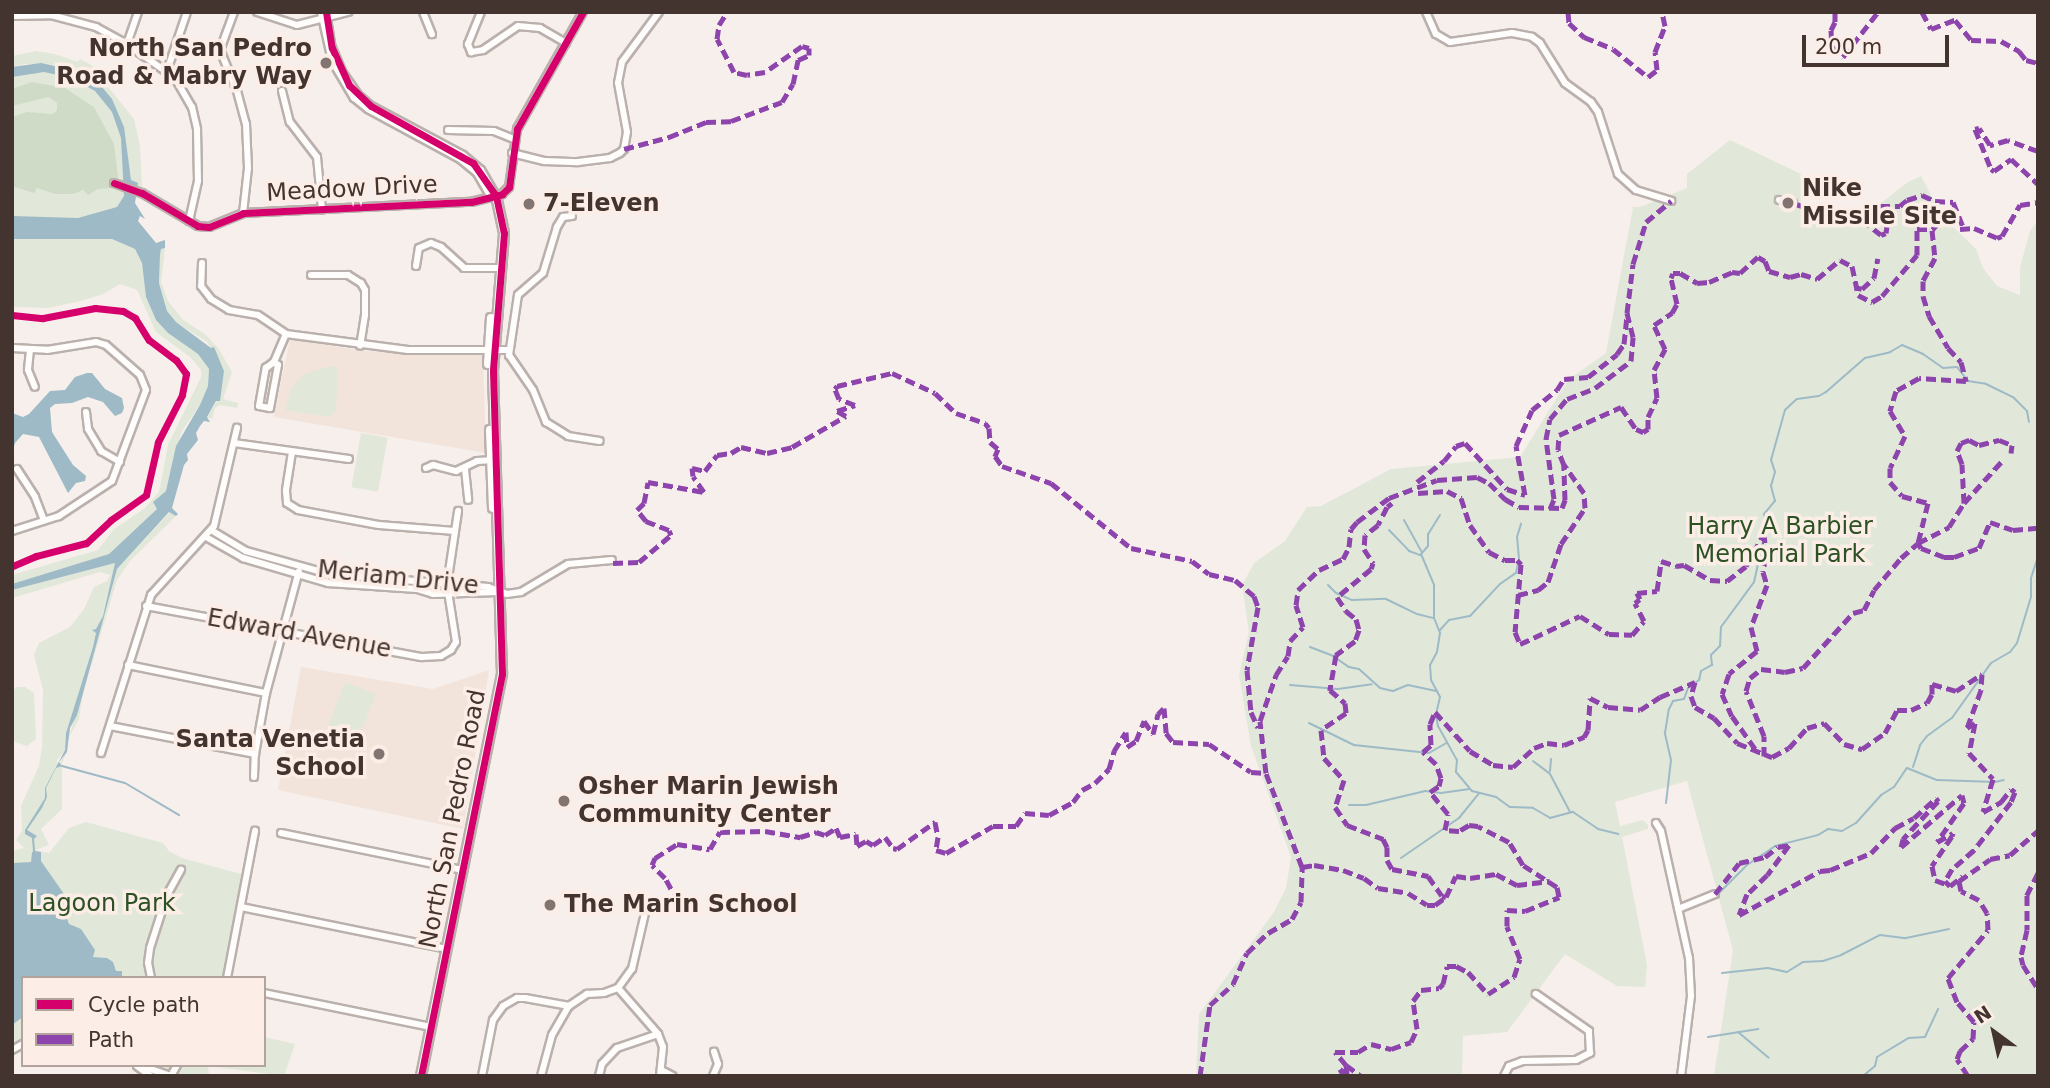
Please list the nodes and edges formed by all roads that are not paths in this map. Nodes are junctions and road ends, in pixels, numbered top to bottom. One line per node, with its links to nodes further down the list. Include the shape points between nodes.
1 (138, 12): 15 (street)
2 (187, 12): 16 (street)
3 (234, 12): 27 (street, via 220,50 246,124)
4 (257, 12): 12 (street, via 297,25)
5 (348, 12): 12 (street)
6 (423, 12): 13 (street)
7 (481, 12): 14 (street, via 468,44 471,52 483,50 518,26 540,28)
8 (583, 12): 14 (street)
9 (659, 12): 20 (street, via 622,62 618,83 627,132 620,153 578,162)
10 (1426, 12): 24 (street, via 1436,34 1450,42 1512,33 1540,43 1565,83 1598,112 1618,174 1636,190)
11 (12, 16): 15 (street, via 51,15 78,21)
12 (324, 16): 22 (street, North San Pedro Road, via 342,72 358,95 463,155 481,170)
13 (432, 34)
14 (566, 43): 19 (street)
15 (127, 44): 16 (street)
16 (167, 71): 29 (street, via 181,85 197,129 198,181)
17 (282, 91): 26 (street, via 290,122 317,157)
18 (448, 130): 19 (street, via 494,131)
19 (514, 139): 20 (street)
20 (512, 153): 22 (street, via 508,190)
21 (114, 183): 29 (street, Meadow Drive, via 142,193)
22 (493, 197): 26 (street, Meadow Drive); 32 (main road, North San Pedro Road, via 504,233)
23 (1779, 200): 25 (street)
24 (1671, 201)
25 (1793, 203)
26 (323, 210): 27 (street, Meadow Drive)
27 (243, 213): 29 (street, Meadow Drive, via 209,227)
28 (572, 216): 39 (street, via 563,217 557,226 543,273 518,295)
29 (189, 221)
30 (202, 263): 34 (street, via 201,286 211,299 229,310 258,315)
31 (416, 266): 32 (street, via 419,248 431,243 464,268)
32 (499, 268): 37 (main road, North San Pedro Road)
33 (311, 275): 35 (street, via 348,275 365,290)
34 (286, 334): 35 (street); 40 (street)
35 (360, 346): 37 (street)
36 (12, 348): 38 (street)
37 (491, 349): 39 (street); 48 (main road, North San Pedro Road)
38 (30, 350): 41 (street, via 28,370); 49 (street, via 101,344 140,375 146,390)
39 (509, 350): 44 (street, via 546,422 568,436)
40 (274, 362): 40 (street, via 266,368 259,406 270,408 278,365)
41 (35, 387)
42 (86, 412): 49 (street, via 88,429 101,451)
43 (237, 428): 45 (street)
44 (600, 441)
45 (234, 443): 46 (street); 56 (street)
46 (292, 452): 47 (street); 58 (street, via 287,503 298,510 379,525)
47 (349, 459)
48 (494, 460): 52 (street, via 477,461); 63 (main road, North San Pedro Road)
49 (120, 462): 55 (street, via 112,481 68,511)
50 (426, 468): 52 (street)
51 (17, 469): 55 (street)
52 (465, 469): 53 (street)
53 (468, 500)
54 (458, 511): 58 (street)
55 (44, 520): 57 (street)
56 (211, 530): 59 (street); 61 (street, Meriam Drive, via 246,551)
57 (12, 531)
58 (456, 531): 62 (street)
59 (206, 537): 61 (street, Meriam Drive, via 243,558); 65 (street, via 158,584)
60 (612, 560): 63 (street, via 579,561 521,592)
61 (299, 571): 62 (street, Meriam Drive); 64 (street, Meriam Drive, via 343,585); 66 (street)
62 (447, 585): 63 (street, Meriam Drive); 64 (street)
63 (499, 592): 64 (street, Meriam Drive); 77 (main road, North San Pedro Road, via 502,674)
64 (448, 594): 66 (street, Edward Avenue, via 456,633 451,650 441,656 422,657)
65 (146, 606): 66 (street, Edward Avenue); 67 (street)
66 (280, 632): 68 (street)
67 (128, 665): 68 (street); 69 (street)
68 (266, 693): 71 (street)
69 (110, 726): 70 (street); 71 (street)
70 (102, 753)
71 (255, 754): 72 (street)
72 (254, 777)
73 (1656, 823): 81 (street)
74 (255, 831): 79 (street)
75 (281, 833): 77 (street)
76 (181, 870): 83 (street, via 167,895 150,948)
77 (463, 870): 82 (main road, North San Pedro Road)
78 (1714, 894): 81 (street)
79 (241, 907): 82 (street); 84 (street)
80 (646, 909): 85 (street, via 632,969)
81 (1678, 909): 102 (street, via 1690,974)
82 (447, 949): 89 (main road, North San Pedro Road)
83 (150, 976)
84 (227, 976)
85 (618, 988): 88 (street, via 587,994); 90 (street)
86 (266, 993): 89 (street)
87 (1536, 994): 101 (street, via 1589,1031 1590,1053 1576,1060 1523,1060 1509,1066)
88 (569, 1006): 96 (street, via 517,998 503,1006 494,1020); 97 (street, via 552,1035)
89 (431, 1027): 95 (main road, North San Pedro Road)
90 (658, 1034): 93 (street, via 663,1046); 98 (street, via 617,1048 602,1064)
91 (714, 1052): 100 (street, via 718,1064)
92 (143, 1067): 94 (street)
93 (660, 1073): 99 (street)
94 (171, 1076)
95 (421, 1076)
96 (482, 1076)
97 (541, 1076)
98 (599, 1076)
99 (673, 1076)
100 (713, 1076)
101 (1504, 1076)
102 (1681, 1076)

